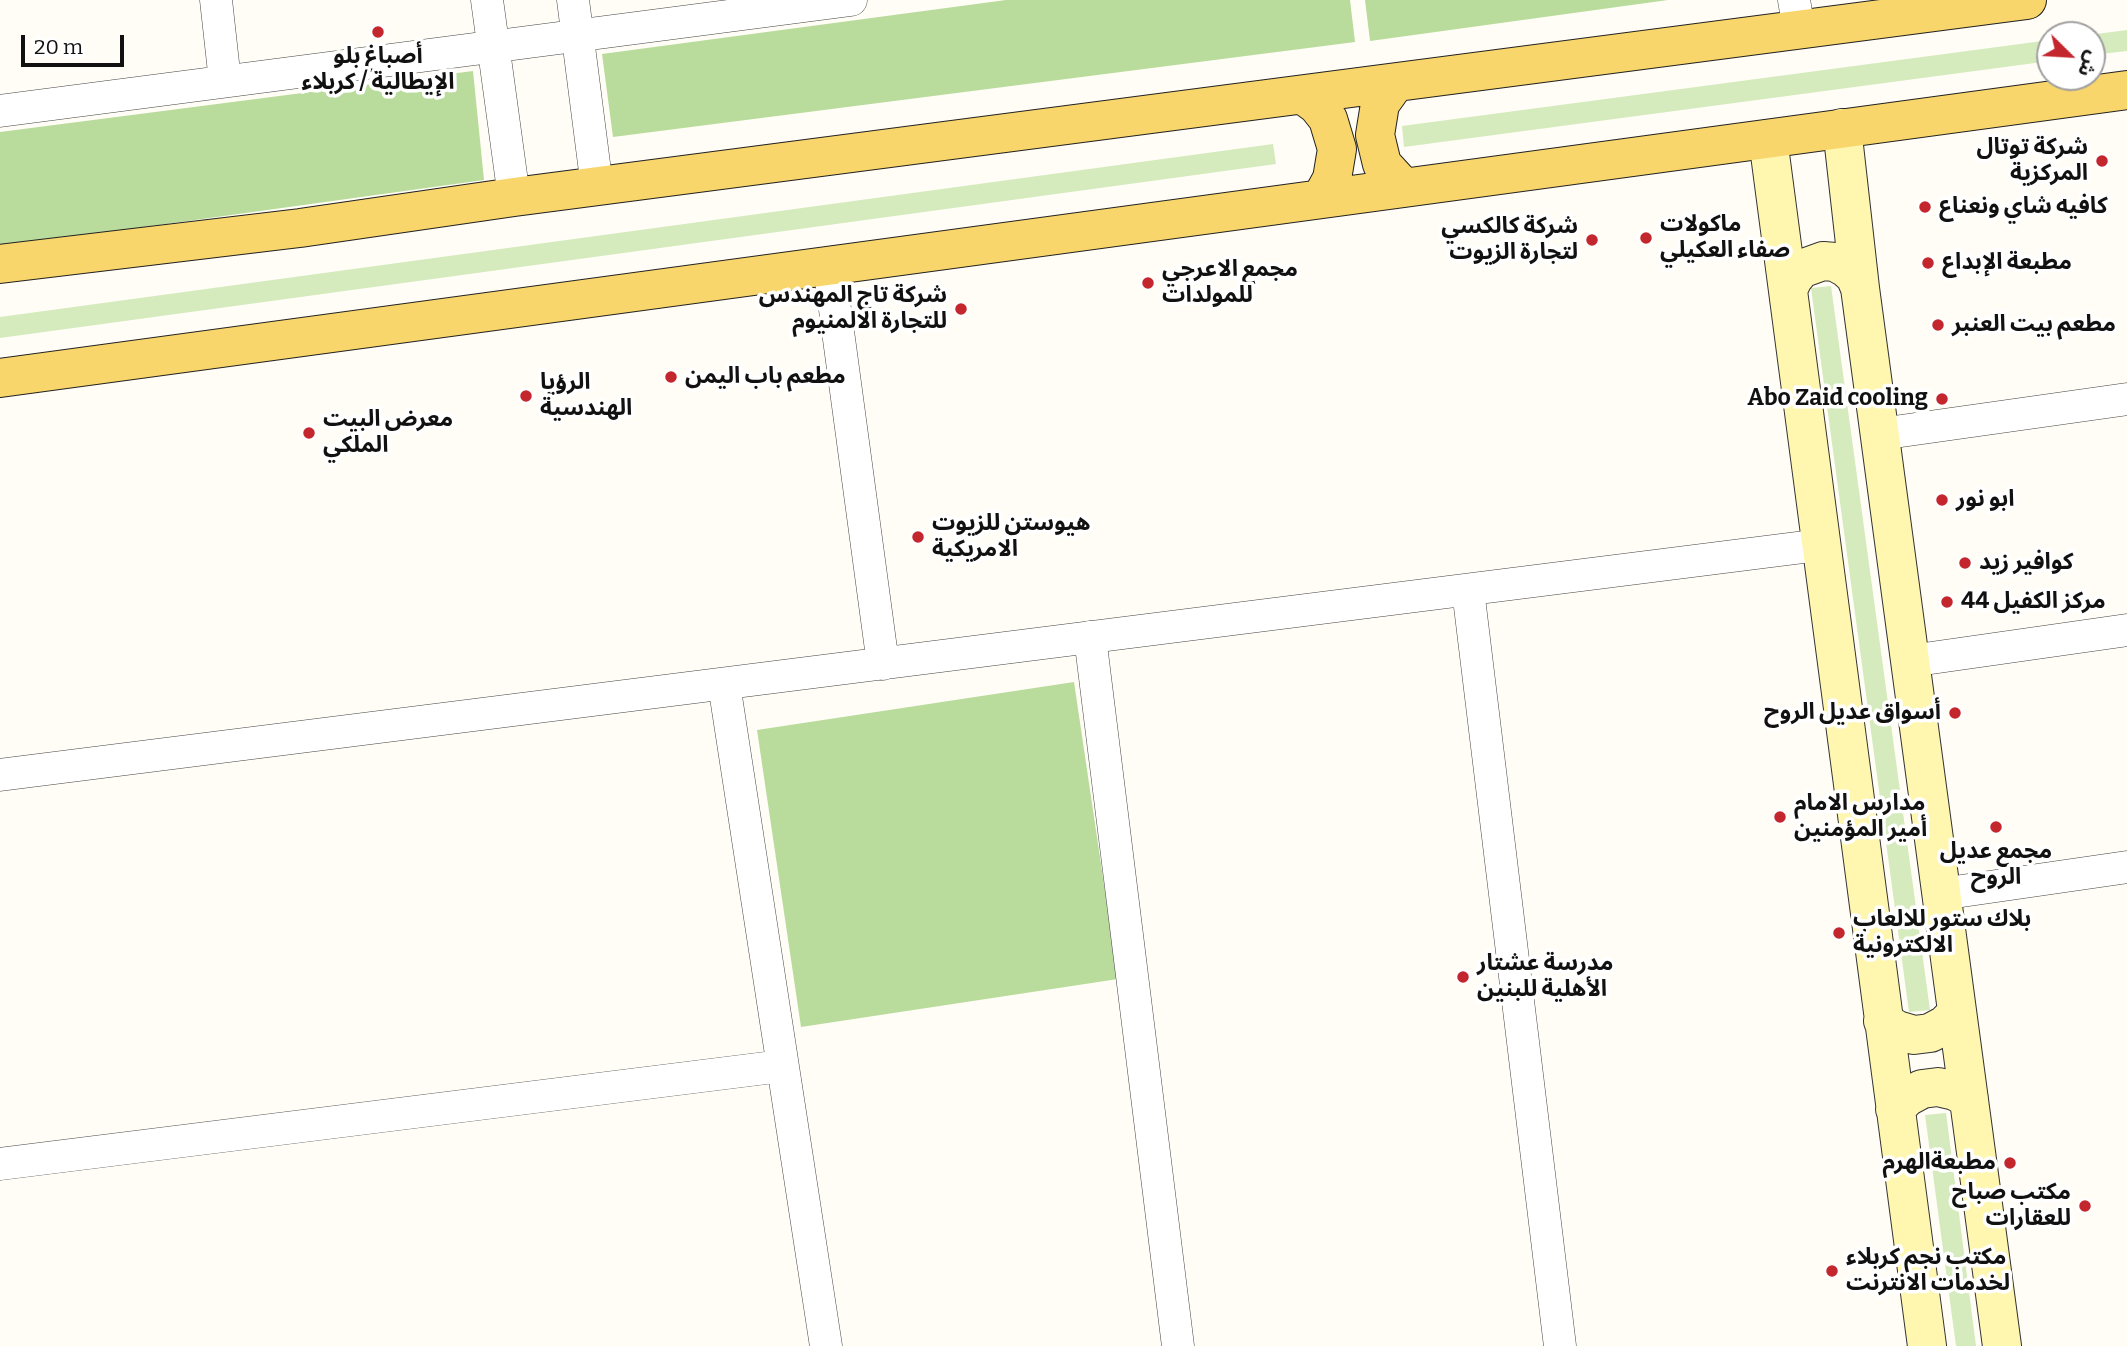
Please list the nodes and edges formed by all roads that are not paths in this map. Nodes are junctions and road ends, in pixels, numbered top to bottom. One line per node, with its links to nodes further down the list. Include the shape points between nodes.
1 (216, 0): 9 (street)
2 (487, 0): 8 (street)
3 (573, 0): 7 (street)
4 (851, 0): 7 (street)
5 (2028, 0): 6 (main road)
6 (1797, 15): 10 (main road)
7 (578, 36): 8 (street); 16 (street)
8 (494, 47): 9 (street); 18 (street)
9 (225, 81): 13 (street)
10 (1395, 83): 12 (main road); 17 (main road, via 1380,104 1375,135 1382,164)
11 (2127, 90): 14 (main road)
12 (1303, 95): 16 (main road); 19 (main road, via 1328,119 1337,149 1332,179)
13 (0, 111)
14 (1842, 128): 15 (main road); 22 (main road)
15 (1768, 139): 17 (main road); 23 (main road)
16 (597, 187): 18 (main road)
17 (1404, 188): 19 (main road)
18 (514, 197): 20 (main road)
19 (1321, 199): 21 (main road)
20 (0, 264)
21 (830, 265): 24 (main road); 32 (street)
22 (1860, 288): 23 (main road, via 1846,268 1823,261 1801,269); 26 (main road)
23 (1788, 290): 27 (main road)
24 (0, 378)
25 (2127, 399): 26 (street)
26 (1880, 434): 31 (main road)
27 (1820, 545): 28 (street); 38 (main road)
28 (1468, 590): 30 (street); 45 (street)
29 (2127, 630): 31 (street)
30 (1090, 637): 32 (street); 44 (street)
31 (1910, 661): 36 (main road)
32 (883, 664): 33 (street)
33 (724, 684): 34 (street); 39 (street)
34 (0, 775)
35 (2127, 867): 36 (street)
36 (1941, 894): 37 (main road)
37 (1957, 1013): 38 (main road, via 1945,1025 1914,1035); 40 (main road)
38 (1883, 1021): 41 (main road)
39 (782, 1066): 42 (street); 43 (street)
40 (1969, 1100): 41 (main road, via 1947,1089 1922,1089); 47 (main road)
41 (1895, 1110): 46 (main road)
42 (0, 1164)
43 (826, 1346)
44 (1178, 1346)
45 (1560, 1346)
46 (1927, 1346)
47 (2002, 1346)

